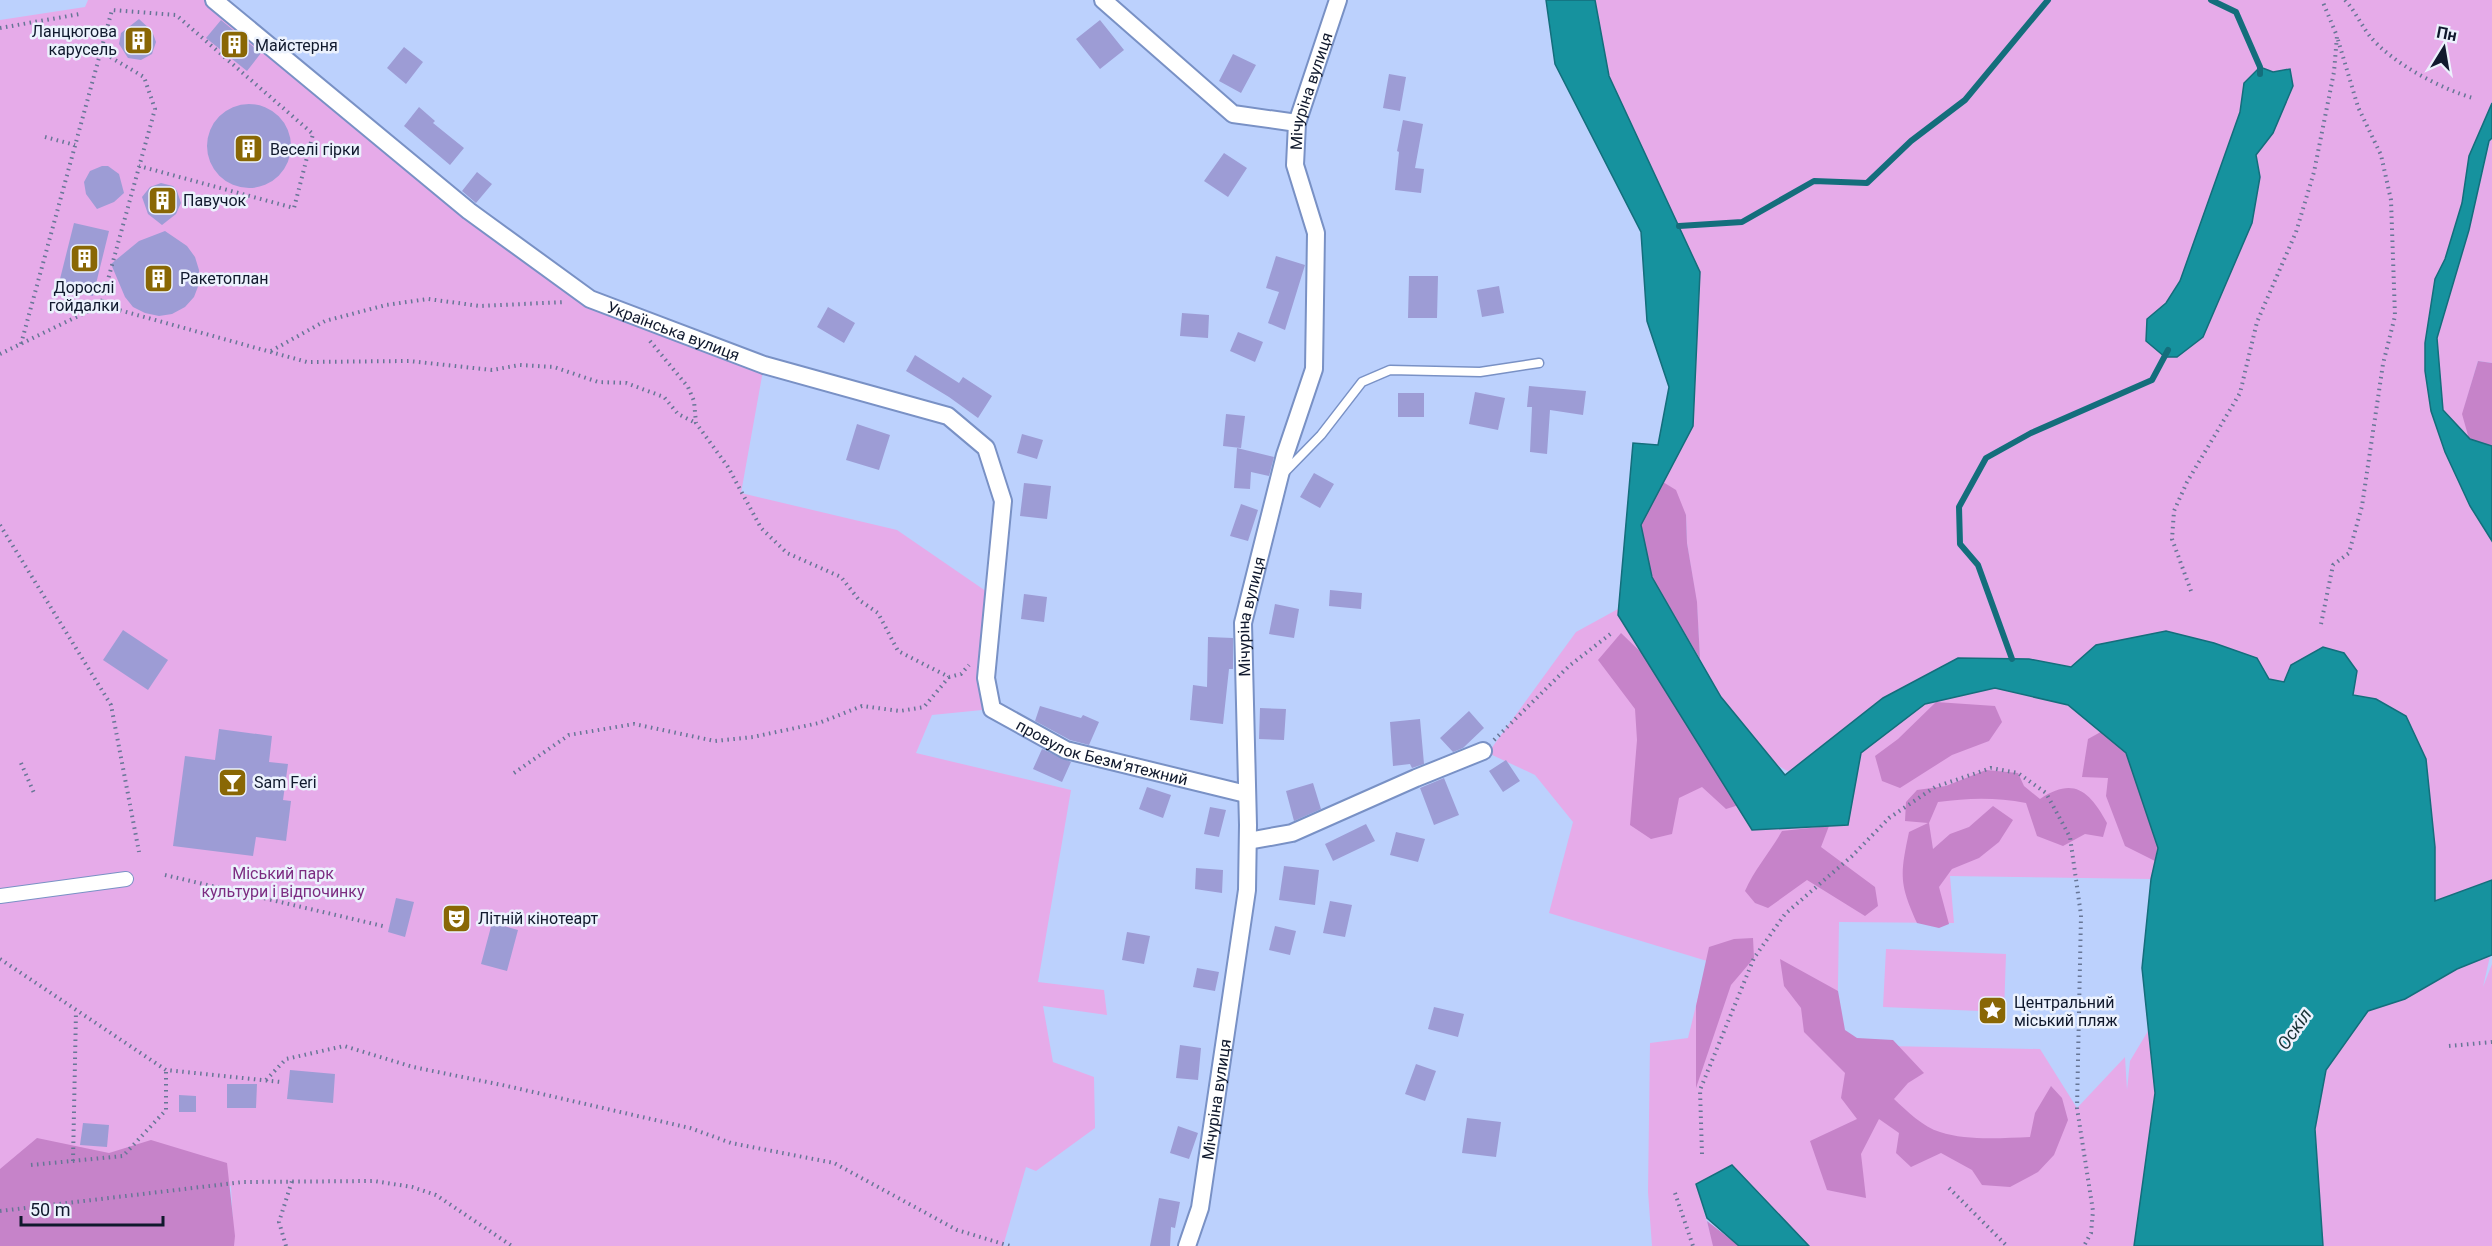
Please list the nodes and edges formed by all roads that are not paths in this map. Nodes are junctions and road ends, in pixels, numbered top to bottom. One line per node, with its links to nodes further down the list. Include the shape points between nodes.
1 (214, 0): 7 (street, Українська вулиця, via 469,211 590,299 764,365 948,416 986,448 1003,501)
2 (1103, 0): 4 (street, via 1233,114)
3 (1338, 0): 4 (street, Мічуріна вулиця)
4 (1297, 123): 6 (street, Мічуріна вулиця, via 1295,165 1316,233 1314,369)
5 (1539, 363): 6 (lane, via 1480,372 1390,370 1362,382 1322,435)
6 (1279, 478): 9 (street, Мічуріна вулиця, via 1244,623)
7 (986, 678): 9 (street, провулок Безм'ятежний, via 992,709 1066,750)
8 (1483, 751): 10 (street, via 1292,833)
9 (1246, 794): 10 (street, Мічуріна вулиця)
10 (1248, 841): 13 (street, Мічуріна вулиця, via 1247,890 1200,1208)
11 (126, 879): 12 (street)
12 (0, 896)
13 (1187, 1246)

